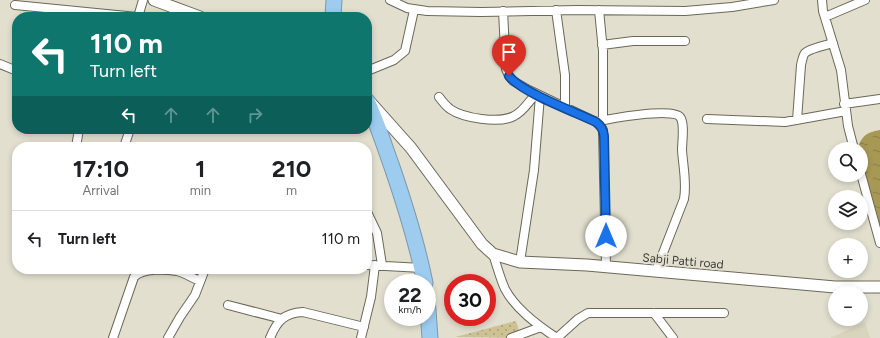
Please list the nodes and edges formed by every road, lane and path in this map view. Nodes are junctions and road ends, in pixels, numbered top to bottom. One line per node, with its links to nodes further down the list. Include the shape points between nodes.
1 (143, 0): 14 (street)
2 (334, 0): 16 (highway)
3 (390, 0): 9 (street)
4 (774, 0): 11 (street, via 685,11)
5 (822, 0): 17 (street)
6 (865, 0): 17 (street)
7 (159, 1): 15 (main road)
8 (15, 5): 13 (street)
9 (414, 10): 12 (street); 23 (street, via 405,51 394,60)
10 (556, 10): 11 (street); 12 (street); 28 (street, via 565,75)
11 (600, 10): 20 (street)
12 (503, 11): 24 (street, via 506,69 513,81)
13 (86, 12)
14 (139, 12)
15 (187, 12)
16 (334, 12)
17 (825, 17): 19 (street)
18 (685, 41): 20 (street, via 633,41)
19 (834, 43): 29 (street, via 841,70); 32 (street, via 806,52 803,56)
20 (602, 45): 33 (street)
21 (0, 64): 22 (street)
22 (12, 69)
23 (372, 69)
24 (538, 95): 25 (street, via 518,114 507,119 481,119 455,112); 28 (street); 39 (street, via 534,170)
25 (439, 97)
26 (880, 99): 29 (street)
27 (372, 105): 38 (main road, Sabji Patti road, via 411,148 471,231)
28 (565, 107): 33 (street)
29 (845, 108): 32 (street); 34 (street)
30 (372, 112): 42 (highway, via 406,210)
31 (707, 118): 32 (street, via 774,122)
32 (797, 120)
33 (599, 121): 41 (street, via 604,136); 43 (street, via 669,113 677,114 682,122 684,199)
34 (852, 142)
35 (863, 182): 37 (street)
36 (372, 222): 40 (street, via 377,233)
37 (880, 243)
38 (493, 254): 39 (main road, Sabji Patti road); 56 (street, via 510,297)
39 (520, 262): 41 (main road, Sabji Patti road)
40 (375, 265): 42 (street); 55 (street)
41 (606, 266): 43 (main road, Sabji Patti road)
42 (422, 268): 47 (highway)
43 (656, 271): 49 (main road, Sabji Patti road, via 835,287)
44 (137, 274): 57 (street)
45 (184, 274): 48 (street)
46 (202, 274): 48 (street)
47 (423, 274)
48 (200, 281): 58 (street, via 195,295)
49 (880, 286)
50 (228, 305): 53 (street)
51 (654, 313): 52 (street); 63 (street, via 588,313); 64 (street)
52 (724, 313)
53 (282, 319): 55 (street, via 303,312); 59 (street)
54 (429, 326): 61 (highway)
55 (364, 327): 60 (street)
56 (541, 327): 62 (street); 63 (street)
57 (113, 338)
58 (168, 338)
59 (270, 338)
60 (361, 338)
61 (430, 338)
62 (511, 338)
63 (557, 338)
64 (673, 338)

